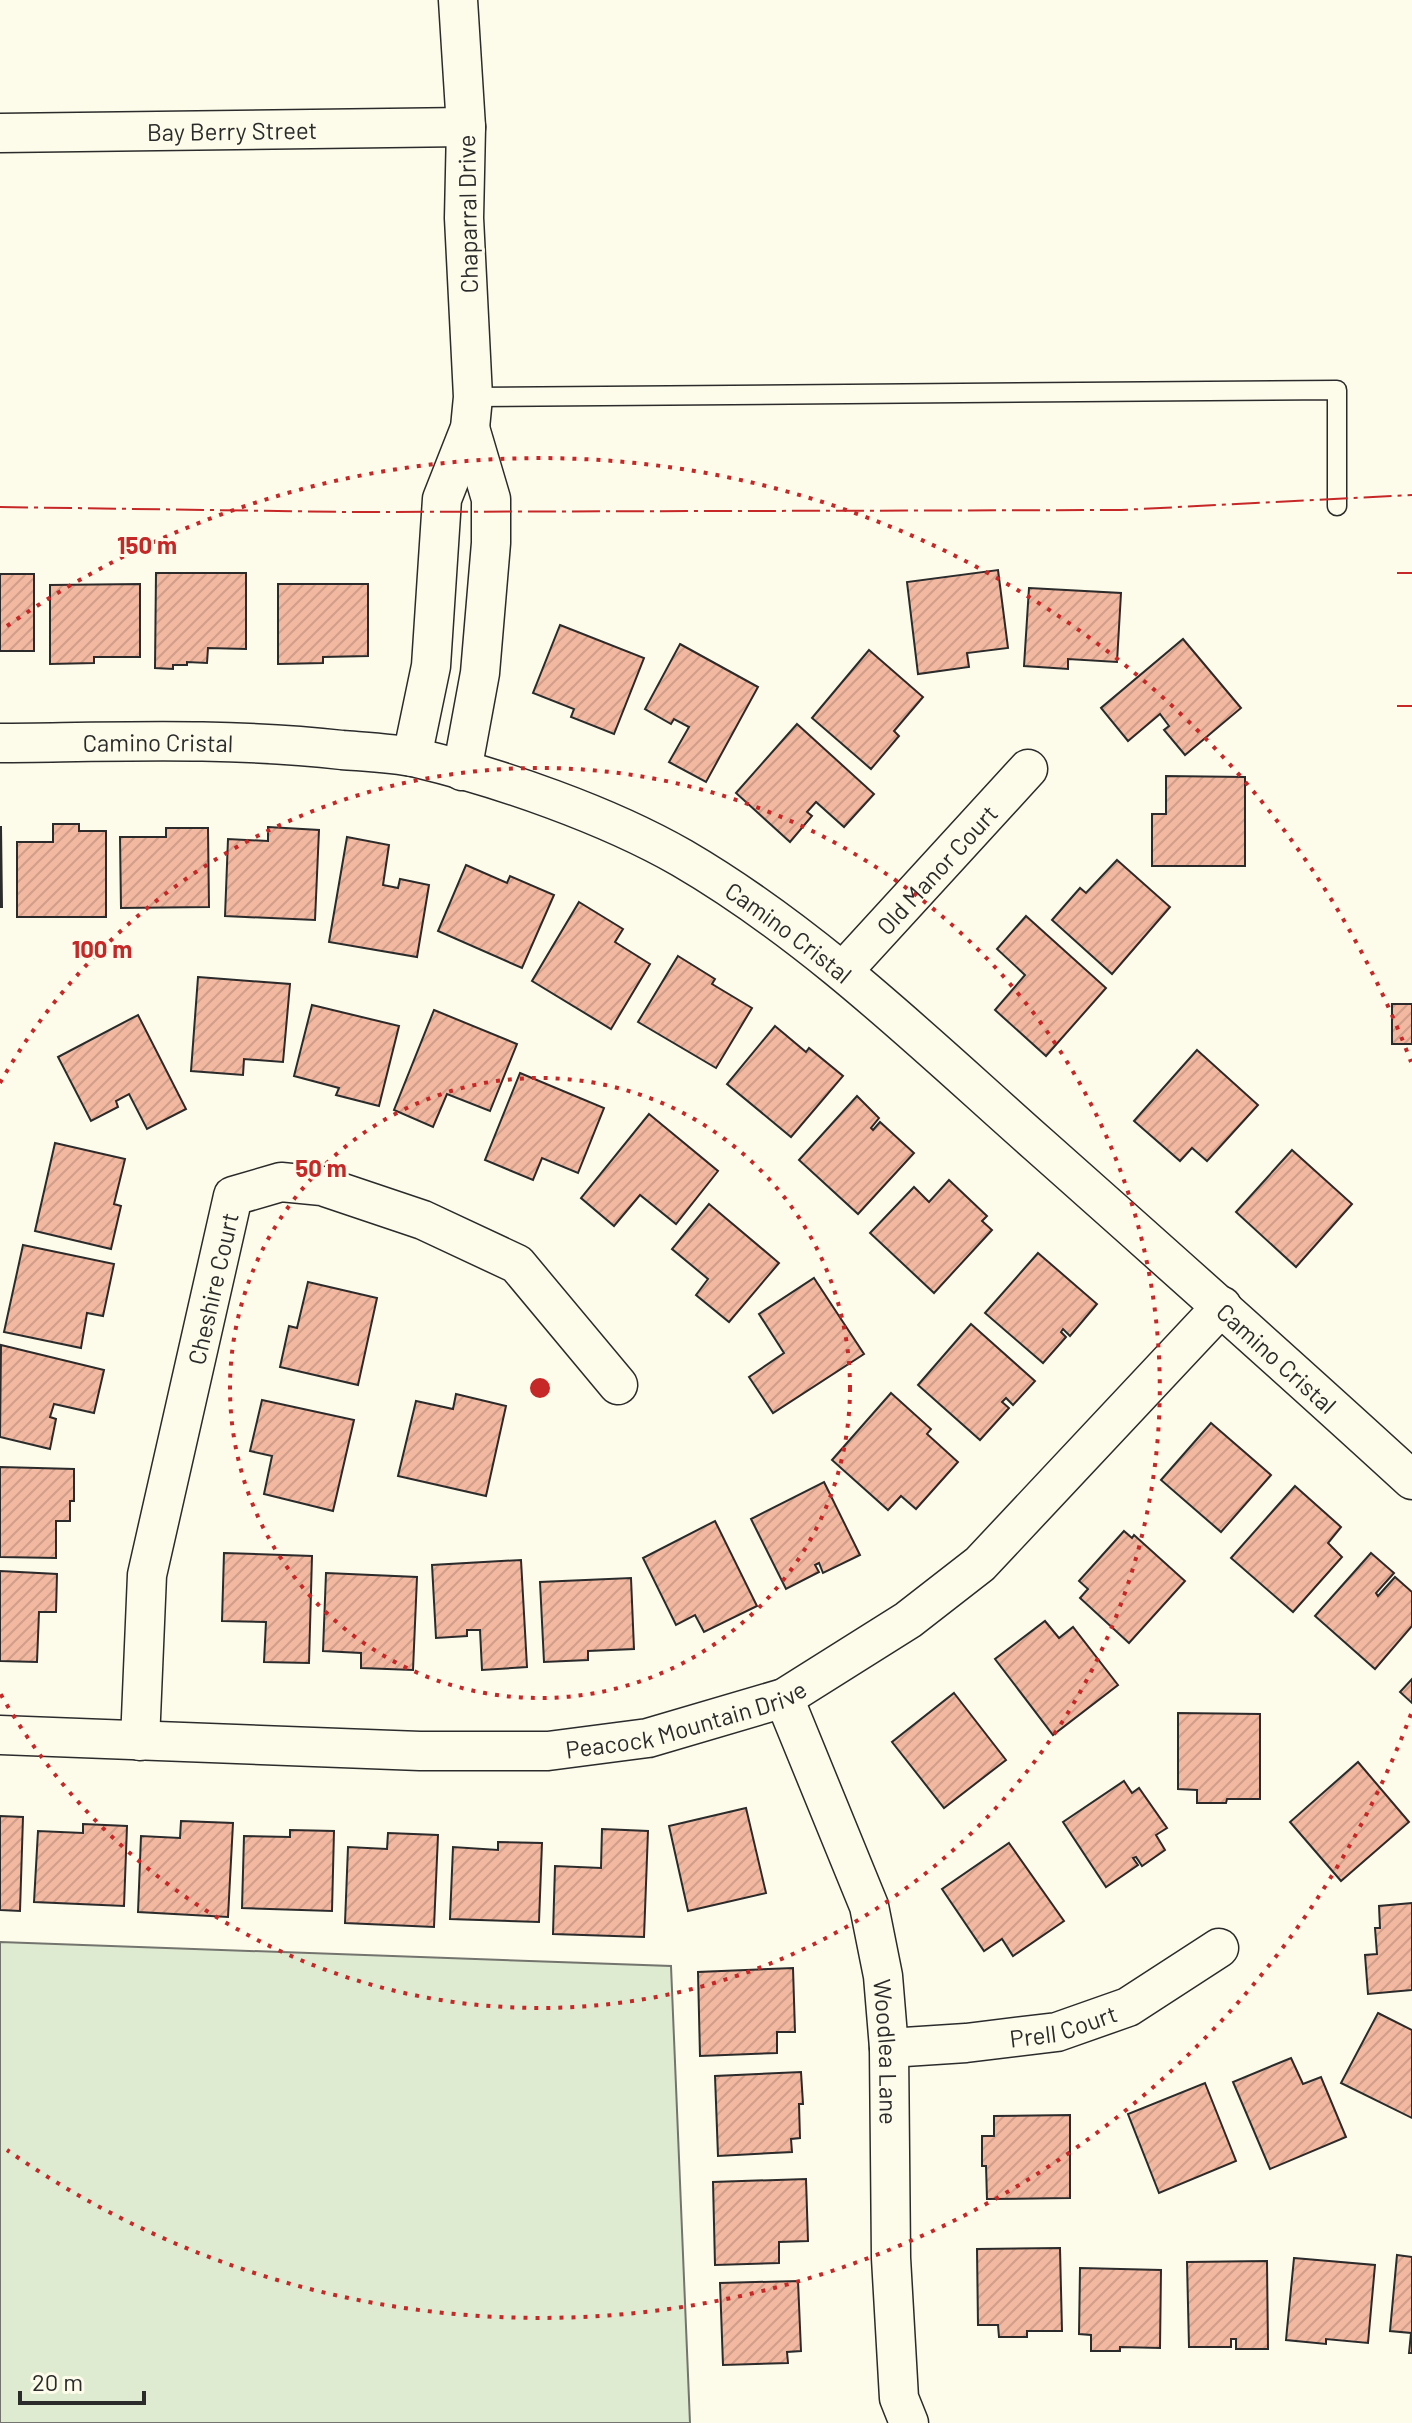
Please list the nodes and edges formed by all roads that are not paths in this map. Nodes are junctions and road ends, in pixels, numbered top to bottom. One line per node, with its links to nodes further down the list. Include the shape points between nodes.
1 (458, 0): 2 (street, Chaparral Drive)
2 (466, 127): 3 (street, Bay Berry Street); 4 (street, Chaparral Drive)
3 (0, 133)
4 (471, 412): 5 (lane, via 1337,390); 7 (street, Chaparral Drive, via 442,499 431,666); 9 (street, Chaparral Drive, via 491,499 491,543 480,673)
5 (1337, 506)
6 (0, 743): 7 (street, Camino Cristal, via 271,744)
7 (412, 757): 9 (street, Camino Cristal)
8 (1028, 769): 10 (street, Old Manor Court)
9 (462, 771): 10 (street, Camino Cristal, via 612,823 680,857)
10 (843, 971): 11 (street, Camino Cristal)
11 (1222, 1306): 13 (street, Camino Cristal); 14 (street, Peacock Mountain Drive, via 980,1564 908,1620)
12 (618, 1385): 16 (street, Cheshire Court, via 517,1264 423,1220 322,1186 281,1182 233,1196 147,1575)
13 (1412, 1480)
14 (784, 1698): 16 (street, Peacock Mountain Drive, via 648,1738 548,1751); 18 (street, Woodlea Lane, via 869,1906 883,1976)
15 (0, 1735): 16 (street, Peacock Mountain Drive)
16 (140, 1741)
17 (1219, 1948): 18 (street, Prell Court, via 1128,2007 1057,2032)
18 (889, 2048): 19 (street, Woodlea Lane, via 892,2273 899,2398)
19 (909, 2423)

